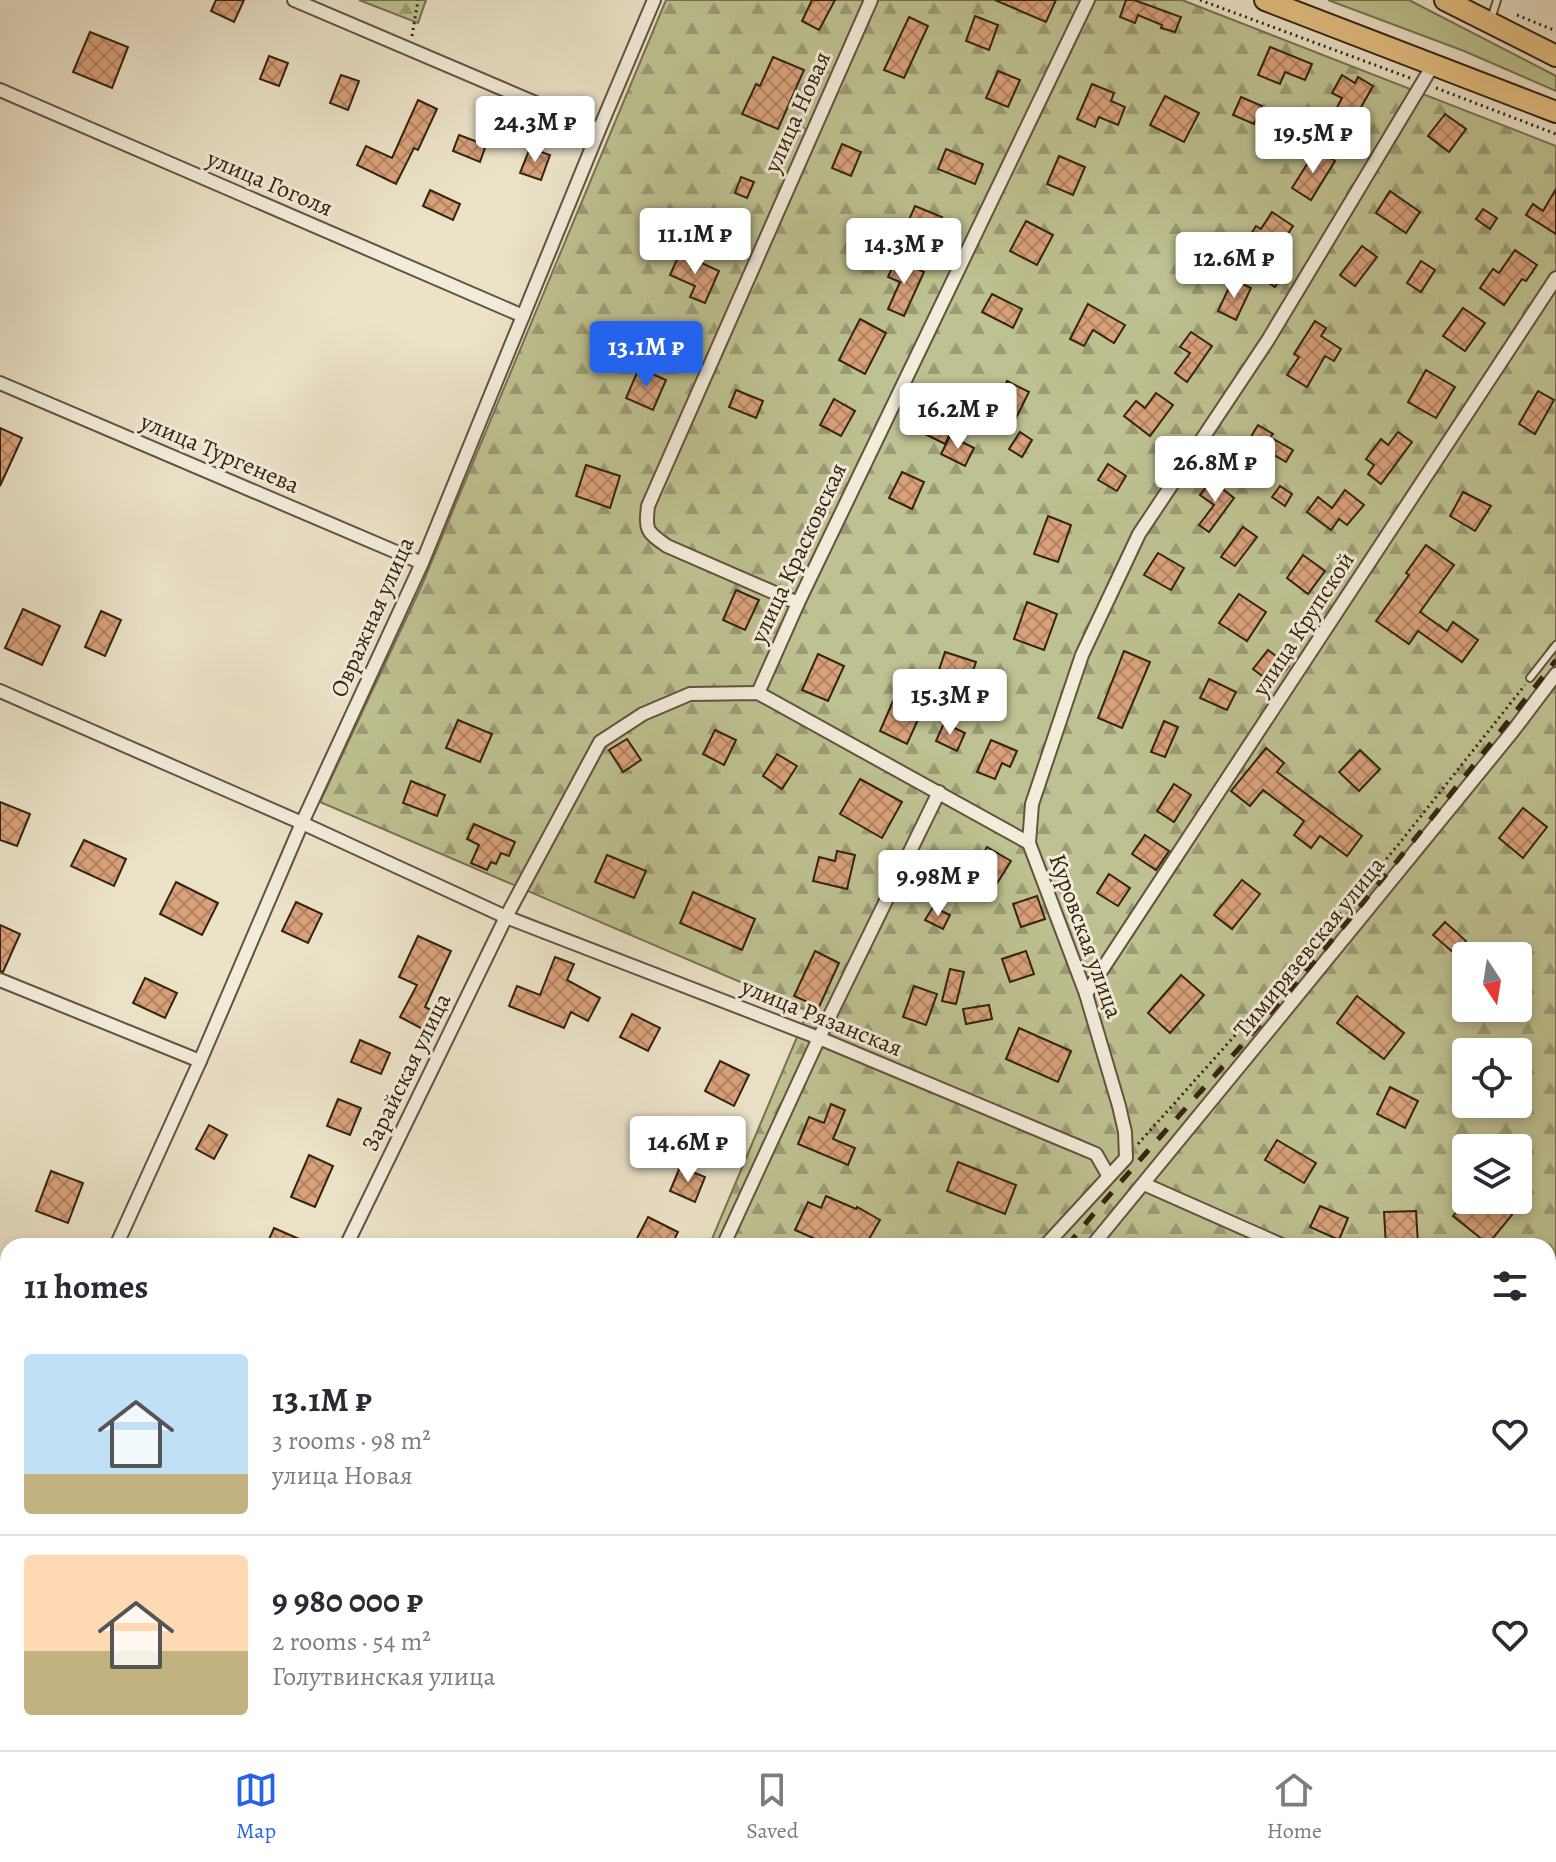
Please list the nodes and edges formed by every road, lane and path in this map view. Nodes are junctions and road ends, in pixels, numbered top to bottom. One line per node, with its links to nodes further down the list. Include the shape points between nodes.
1 (294, 0): 13 (street)
2 (418, 0): 13 (path)
3 (654, 0): 19 (street, Овражная улица)
4 (871, 0): 25 (street, улица Новая, via 648,506 646,521 650,534 667,546)
5 (1088, 0): 25 (street, улица Красковская)
6 (1200, 0): 16 (path)
7 (1265, 0): 11 (main road)
8 (1274, 0): 11 (main road)
9 (1445, 0): 10 (main road)
10 (1494, 9): 12 (path); 14 (main road)
11 (1302, 14): 15 (main road)
12 (1556, 31)
13 (410, 49): 19 (street)
14 (1556, 56)
15 (1433, 65): 16 (street); 18 (main road)
16 (1423, 83): 20 (path); 33 (street, via 1268,340 1139,534 1082,655 1032,804)
17 (0, 90): 22 (street, улица Гоголя)
18 (1556, 112)
19 (599, 130): 22 (street, Овражная улица)
20 (1556, 134)
21 (1556, 278): 36 (street, улица Крупской)
22 (523, 316): 24 (street, Овражная улица)
23 (0, 383): 24 (street, улица Тургенева)
24 (422, 563): 32 (street, Овражная улица)
25 (798, 603): 30 (street, улица Красковская)
26 (1556, 645): 28 (lane)
27 (1556, 674): 41 (street, Тимирязевская улица)
28 (1530, 678): 39 (path, Тимирязевская улица, via 1316,943)
29 (0, 691): 32 (street, улица Рязанская)
30 (758, 693): 31 (street, Куровская улица); 34 (street, Зарайская улица, via 690,694 643,714 600,742)
31 (939, 792): 33 (street, Куровская улица); 37 (street)
32 (302, 823): 34 (street, улица Рязанская); 38 (street, Овражная улица)
33 (1029, 843): 36 (street, Куровская улица)
34 (506, 917): 37 (street, улица Рязанская); 43 (street, Зарайская улица)
35 (0, 980): 38 (street)
36 (1086, 994): 39 (street, Куровская улица, via 1119,1106)
37 (819, 1038): 40 (street, улица Рязанская, via 1096,1154); 44 (street)
38 (200, 1061): 42 (street, Овражная улица)
39 (1126, 1158): 40 (street)
40 (1108, 1175): 45 (street)
41 (1144, 1184): 46 (street, Тимирязевская улица); 47 (street)
42 (120, 1238)
43 (350, 1238)
44 (727, 1238)
45 (1052, 1238)
46 (1099, 1238)
47 (1266, 1238)

